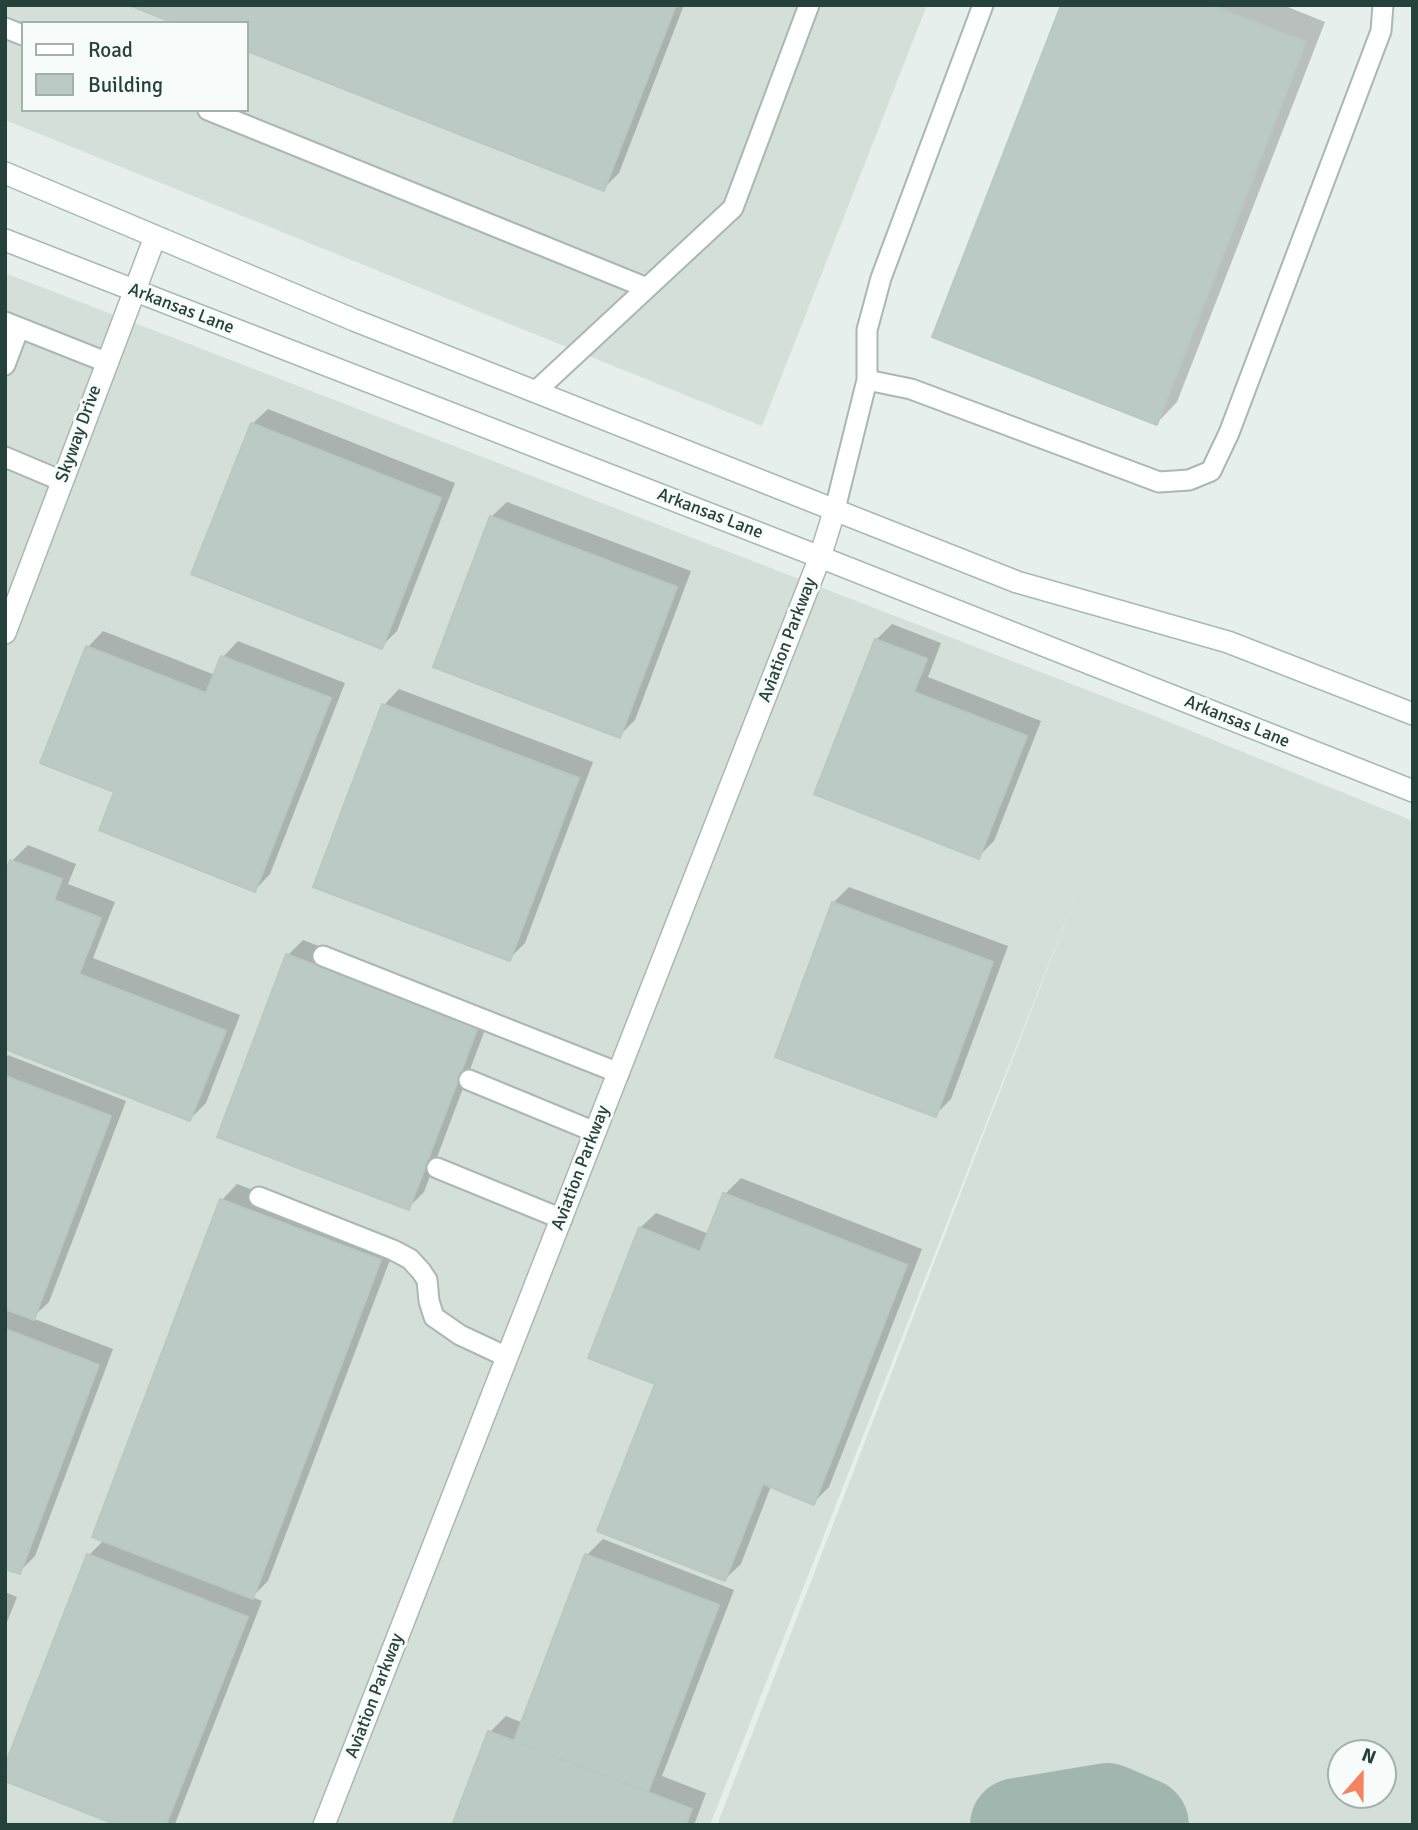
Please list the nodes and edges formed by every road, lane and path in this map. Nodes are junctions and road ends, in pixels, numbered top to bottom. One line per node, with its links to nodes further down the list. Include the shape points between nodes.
1 (809, 5): 8 (lane, via 733,208)
2 (983, 5): 13 (lane, via 881,278 867,330)
3 (1383, 5): 13 (lane, via 1381,31 1211,471 1189,480 1159,482 911,389)
4 (213, 112): 8 (lane)
5 (5, 173): 6 (main road)
6 (155, 237): 9 (main road, Skyway Drive); 14 (main road)
7 (5, 240): 9 (main road, Arkansas Lane)
8 (647, 288): 14 (lane)
9 (134, 291): 11 (main road, Skyway Drive); 18 (main road, Arkansas Lane)
10 (12, 325): 11 (lane); 12 (lane)
11 (106, 362): 16 (main road, Skyway Drive)
12 (5, 365)
13 (867, 380): 17 (lane)
14 (535, 392): 17 (main road)
15 (5, 457): 16 (lane)
16 (62, 481): 19 (main road, Skyway Drive)
17 (835, 509): 18 (main road, Aviation Parkway); 20 (main road, via 1017,582 1228,642)
18 (820, 557): 21 (main road, Arkansas Lane); 23 (main road, Aviation Parkway)
19 (5, 633)
20 (1413, 714)
21 (1413, 791)
22 (323, 957): 23 (lane)
23 (618, 1073): 25 (main road, Aviation Parkway)
24 (469, 1080): 25 (lane)
25 (595, 1132): 28 (main road, Aviation Parkway)
26 (437, 1168): 28 (lane)
27 (259, 1198): 29 (lane, via 410,1259 427,1280 434,1317)
28 (562, 1219): 29 (main road, Aviation Parkway)
29 (508, 1357): 30 (main road, Aviation Parkway)
30 (324, 1825)

